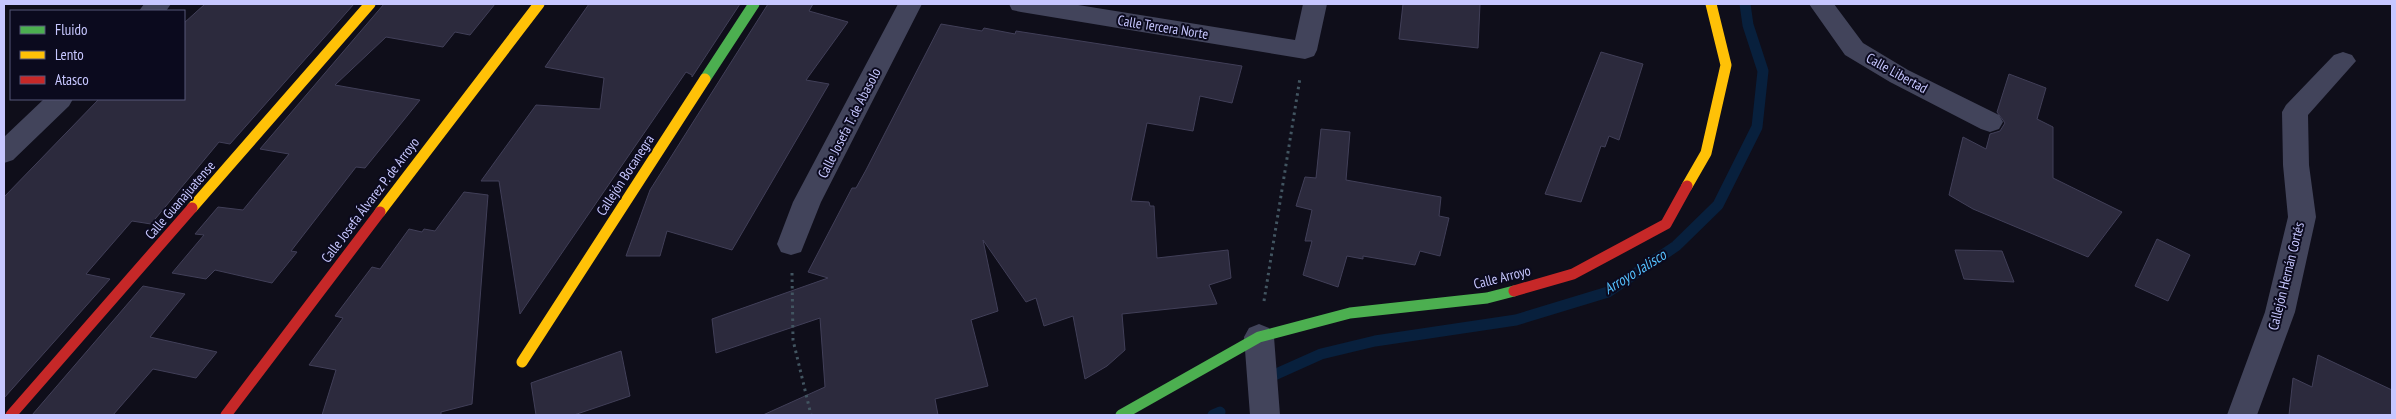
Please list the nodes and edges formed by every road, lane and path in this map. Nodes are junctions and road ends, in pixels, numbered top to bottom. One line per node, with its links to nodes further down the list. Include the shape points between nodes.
1 (370, 4): 18 (street, Calle Guanajuatense)
2 (539, 4): 19 (street, Calle Josefa Álvarez P. de Arroyo)
3 (754, 4): 17 (street, Callejón Bocanegra)
4 (910, 4): 15 (street, Calle Josefa T. de Abasolo, via 807,202)
5 (1021, 4): 9 (street, Calle Tercera Norte)
6 (1315, 4): 10 (street)
7 (1711, 4): 16 (street, Calle Arroyo, via 1726,65 1706,153 1666,224 1573,274 1506,293 1487,298 1350,313)
8 (1821, 4): 13 (street, Calle Libertad, via 1854,49)
9 (1121, 12): 10 (street, Calle Tercera Norte)
10 (1305, 50): 16 (path)
11 (2343, 61): 23 (street, Callejón Hernán Cortés, via 2295,112 2296,165 2302,217 2280,312)
12 (59, 100): 14 (street)
13 (1990, 122)
14 (4, 153)
15 (791, 244): 20 (path, via 794,340)
16 (1259, 337): 21 (street, Calle Arroyo); 22 (street)
17 (522, 362)
18 (12, 415)
19 (226, 415)
20 (810, 415)
21 (1121, 415)
22 (1266, 415)
23 (2242, 415)

